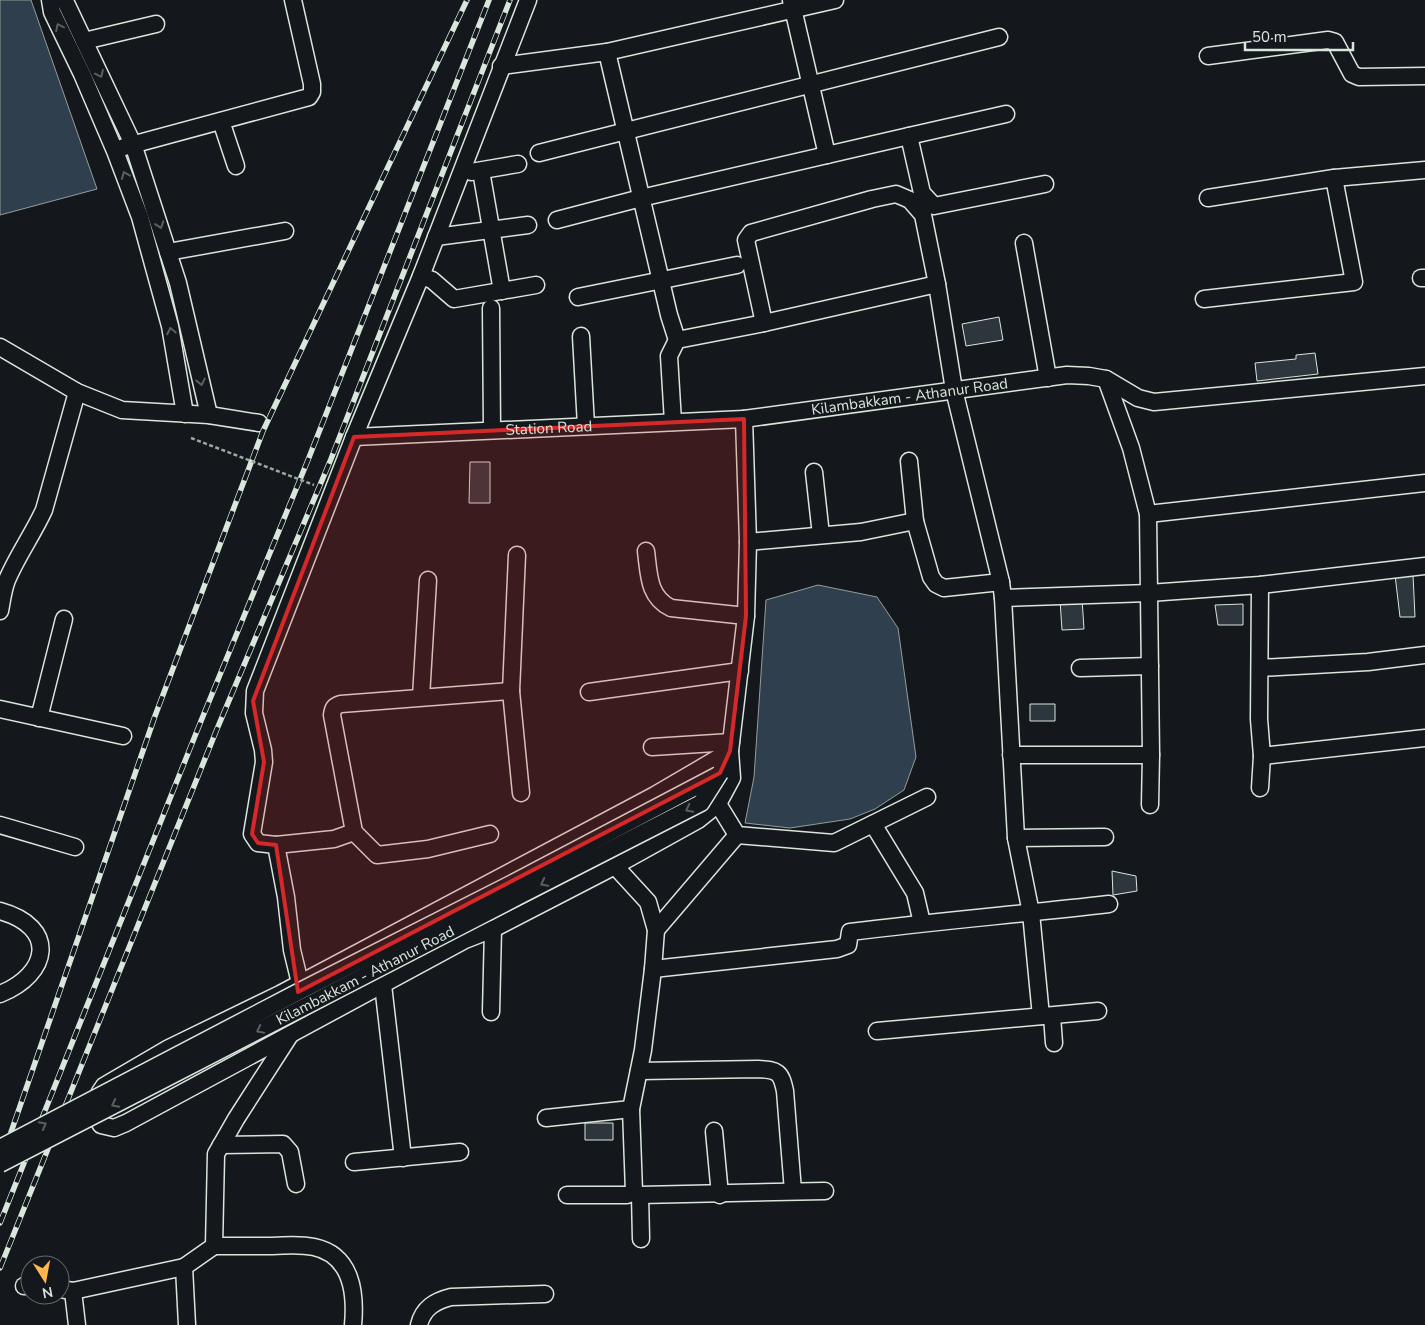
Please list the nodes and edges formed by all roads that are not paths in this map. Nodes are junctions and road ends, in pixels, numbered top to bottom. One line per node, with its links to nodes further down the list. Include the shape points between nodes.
1 (50, 0): 20 (street, one-way to 1, via 52,12)
2 (63, 0): 9 (street)
3 (528, 0): 12 (street)
4 (836, 0): 6 (street)
5 (298, 1): 16 (street, via 312,84 309,97)
6 (792, 5): 10 (street); 14 (street)
7 (156, 24): 9 (street)
8 (999, 37): 14 (street)
9 (84, 41): 19 (street, one-way to 19)
10 (608, 52): 12 (street); 17 (street)
11 (1208, 56): 13 (street, via 1328,40 1335,42 1352,74 1359,77)
12 (501, 66): 27 (street)
13 (1425, 76)
14 (810, 84): 17 (street); 22 (street)
15 (1006, 114): 18 (street)
16 (221, 121): 19 (street); 24 (street)
17 (627, 130): 21 (street); 30 (street)
18 (909, 136): 22 (street); 29 (street, via 922,193 934,206)
19 (133, 144): 20 (street); 38 (street, one-way to 38)
20 (115, 151): 57 (street, one-way to 20, via 170,326 140,218)
21 (539, 153)
22 (827, 155): 30 (street)
23 (518, 164): 26 (street)
24 (236, 166)
25 (1425, 170): 28 (street)
26 (481, 171): 27 (street); 34 (street)
27 (460, 174): 36 (street)
28 (1334, 178): 31 (street); 46 (street, via 1354,282)
29 (1045, 184)
30 (641, 198): 32 (street); 41 (street)
31 (1208, 198)
32 (557, 220)
33 (528, 225): 34 (street)
34 (490, 230): 36 (street); 44 (street)
35 (285, 231): 38 (street)
36 (436, 237): 40 (street)
37 (1024, 243): 53 (street)
38 (168, 252): 58 (street, one-way to 58, via 194,347)
39 (737, 265): 41 (street)
40 (422, 276): 44 (street, via 432,280 454,299); 64 (street)
41 (660, 279): 45 (street); 50 (street)
42 (937, 284): 48 (street); 48 (street, via 923,215 910,200 896,194 872,199 751,233 746,240); 55 (street)
43 (536, 285): 44 (street)
44 (502, 291)
45 (578, 297)
46 (1204, 299)
47 (490, 308): 63 (street)
48 (764, 323): 50 (street)
49 (581, 336): 62 (street)
50 (677, 340): 60 (street, via 669,356)
51 (0, 348): 56 (street)
52 (1425, 376): 54 (street, Kilambakkam - Athanur Road, via 1154,402 1138,398)
53 (1048, 378): 54 (street, Kilambakkam - Athanur Road, via 1067,375); 55 (street, Kilambakkam - Athanur Road)
54 (1106, 379): 68 (street, via 1131,448)
55 (954, 390): 59 (street, Kilambakkam - Athanur Road); 78 (street)
56 (77, 392): 57 (street, via 122,410); 74 (street, via 44,510 37,526)
57 (185, 414): 58 (street)
58 (208, 415): 61 (street)
59 (744, 419): 60 (street, Station Road); 71 (street, Kilambakkam - Athanur Road)
60 (673, 422): 62 (street, Station Road)
61 (259, 423)
62 (586, 426): 63 (street, Station Road)
63 (492, 430): 64 (street, Station Road)
64 (354, 436): 113 (street, via 255,691 254,713 264,762 252,834 258,843)
65 (909, 461): 69 (street)
66 (814, 472): 70 (street)
67 (1425, 483): 68 (street)
68 (1148, 514): 79 (street)
69 (915, 521): 70 (street); 78 (street, via 931,577 936,584 944,588)
70 (821, 536): 71 (street)
71 (748, 542): 81 (street, Kilambakkam - Athanur Road)
72 (646, 552): 81 (street, via 652,587 661,604 671,608)
73 (517, 555): 88 (street)
74 (7, 564): 80 (street)
75 (1425, 566): 77 (street)
76 (428, 580): 90 (street)
77 (1260, 585): 79 (street); 86 (street)
78 (1002, 590): 79 (street); 97 (street)
79 (1148, 594): 84 (street)
80 (0, 612)
81 (746, 616): 87 (street, Kilambakkam - Athanur Road)
82 (64, 619): 92 (street)
83 (1425, 655): 86 (street, via 1368,662)
84 (1150, 666): 85 (street); 98 (street)
85 (1080, 668)
86 (1260, 668): 99 (street)
87 (740, 670): 89 (street); 96 (street, Kilambakkam - Athanur Road)
88 (511, 691): 90 (street); 102 (street)
89 (589, 692)
90 (421, 698): 108 (street, via 340,704 333,709)
91 (0, 708): 92 (street)
92 (39, 718): 93 (street)
93 (123, 736)
94 (1425, 738): 99 (street)
95 (652, 747): 96 (street)
96 (731, 747): 100 (street, Kilambakkam - Athanur Road); 104 (street, via 732,778); 123 (street, via 655,795)
97 (1011, 755): 98 (street); 112 (street)
98 (1151, 755): 105 (street)
99 (1262, 756): 101 (street)
100 (720, 773): 137 (street, Kilambakkam - Athanur Road, one-way to 100, bridge); 141 (street, Kilambakkam - Athanur Road, one-way to 141, bridge, via 701,803)
101 (1260, 788)
102 (521, 793)
103 (927, 798): 106 (street)
104 (718, 804): 110 (street); 115 (street, via 698,820)
105 (1150, 805)
106 (873, 824): 110 (street, via 834,843); 119 (street, via 915,893)
107 (0, 825): 114 (street)
108 (354, 832): 109 (street, via 377,855 428,849); 113 (street, via 334,839)
109 (490, 834)
110 (737, 835): 121 (street)
111 (1105, 837): 112 (street)
112 (1016, 838): 118 (street)
113 (276, 845): 123 (street)
114 (75, 847)
115 (615, 866): 120 (street); 121 (street, via 648,902)
116 (1109, 904): 118 (street)
117 (0, 911): 125 (street, via 11,914 32,928 37,933 41,950 30,976 15,988)
118 (1031, 914): 119 (street); 128 (street)
119 (922, 923): 122 (street, via 850,932 848,945 837,949)
120 (493, 929): 124 (street, via 465,940); 127 (street)
121 (656, 930): 122 (street)
122 (653, 969): 132 (street)
123 (300, 983): 130 (street); 130 (street, via 169,1048 104,1086 94,1105 95,1115 100,1125 114,1128)
124 (383, 985): 130 (street); 139 (street)
125 (0, 994)
126 (1098, 1011): 128 (street)
127 (491, 1012)
128 (1047, 1016): 129 (street); 131 (street)
129 (877, 1031)
130 (290, 1034): 136 (street)
131 (1054, 1043)
132 (639, 1071): 133 (street); 143 (street, via 758,1068 779,1074 785,1091)
133 (630, 1109): 134 (street); 145 (street)
134 (546, 1118)
135 (714, 1131): 146 (street)
136 (221, 1145): 142 (street, via 283,1144 290,1152); 149 (street, via 216,1154)
137 (0, 1148)
138 (460, 1152): 139 (street)
139 (403, 1158): 140 (street)
140 (354, 1162)
141 (0, 1164)
142 (296, 1184)
143 (793, 1191): 144 (street); 146 (street)
144 (825, 1191)
145 (637, 1193): 146 (street); 147 (street); 148 (street)
146 (720, 1194)
147 (567, 1195)
148 (641, 1239)
149 (214, 1246): 150 (street); 156 (street, via 297,1245 333,1255 345,1267 351,1281 355,1305)
150 (184, 1267): 151 (street); 155 (street)
151 (70, 1289)
152 (545, 1294): 157 (street, via 438,1300 421,1316)
153 (70, 1303): 154 (street)
154 (77, 1325)
155 (187, 1325)
156 (353, 1325)
157 (419, 1325)

